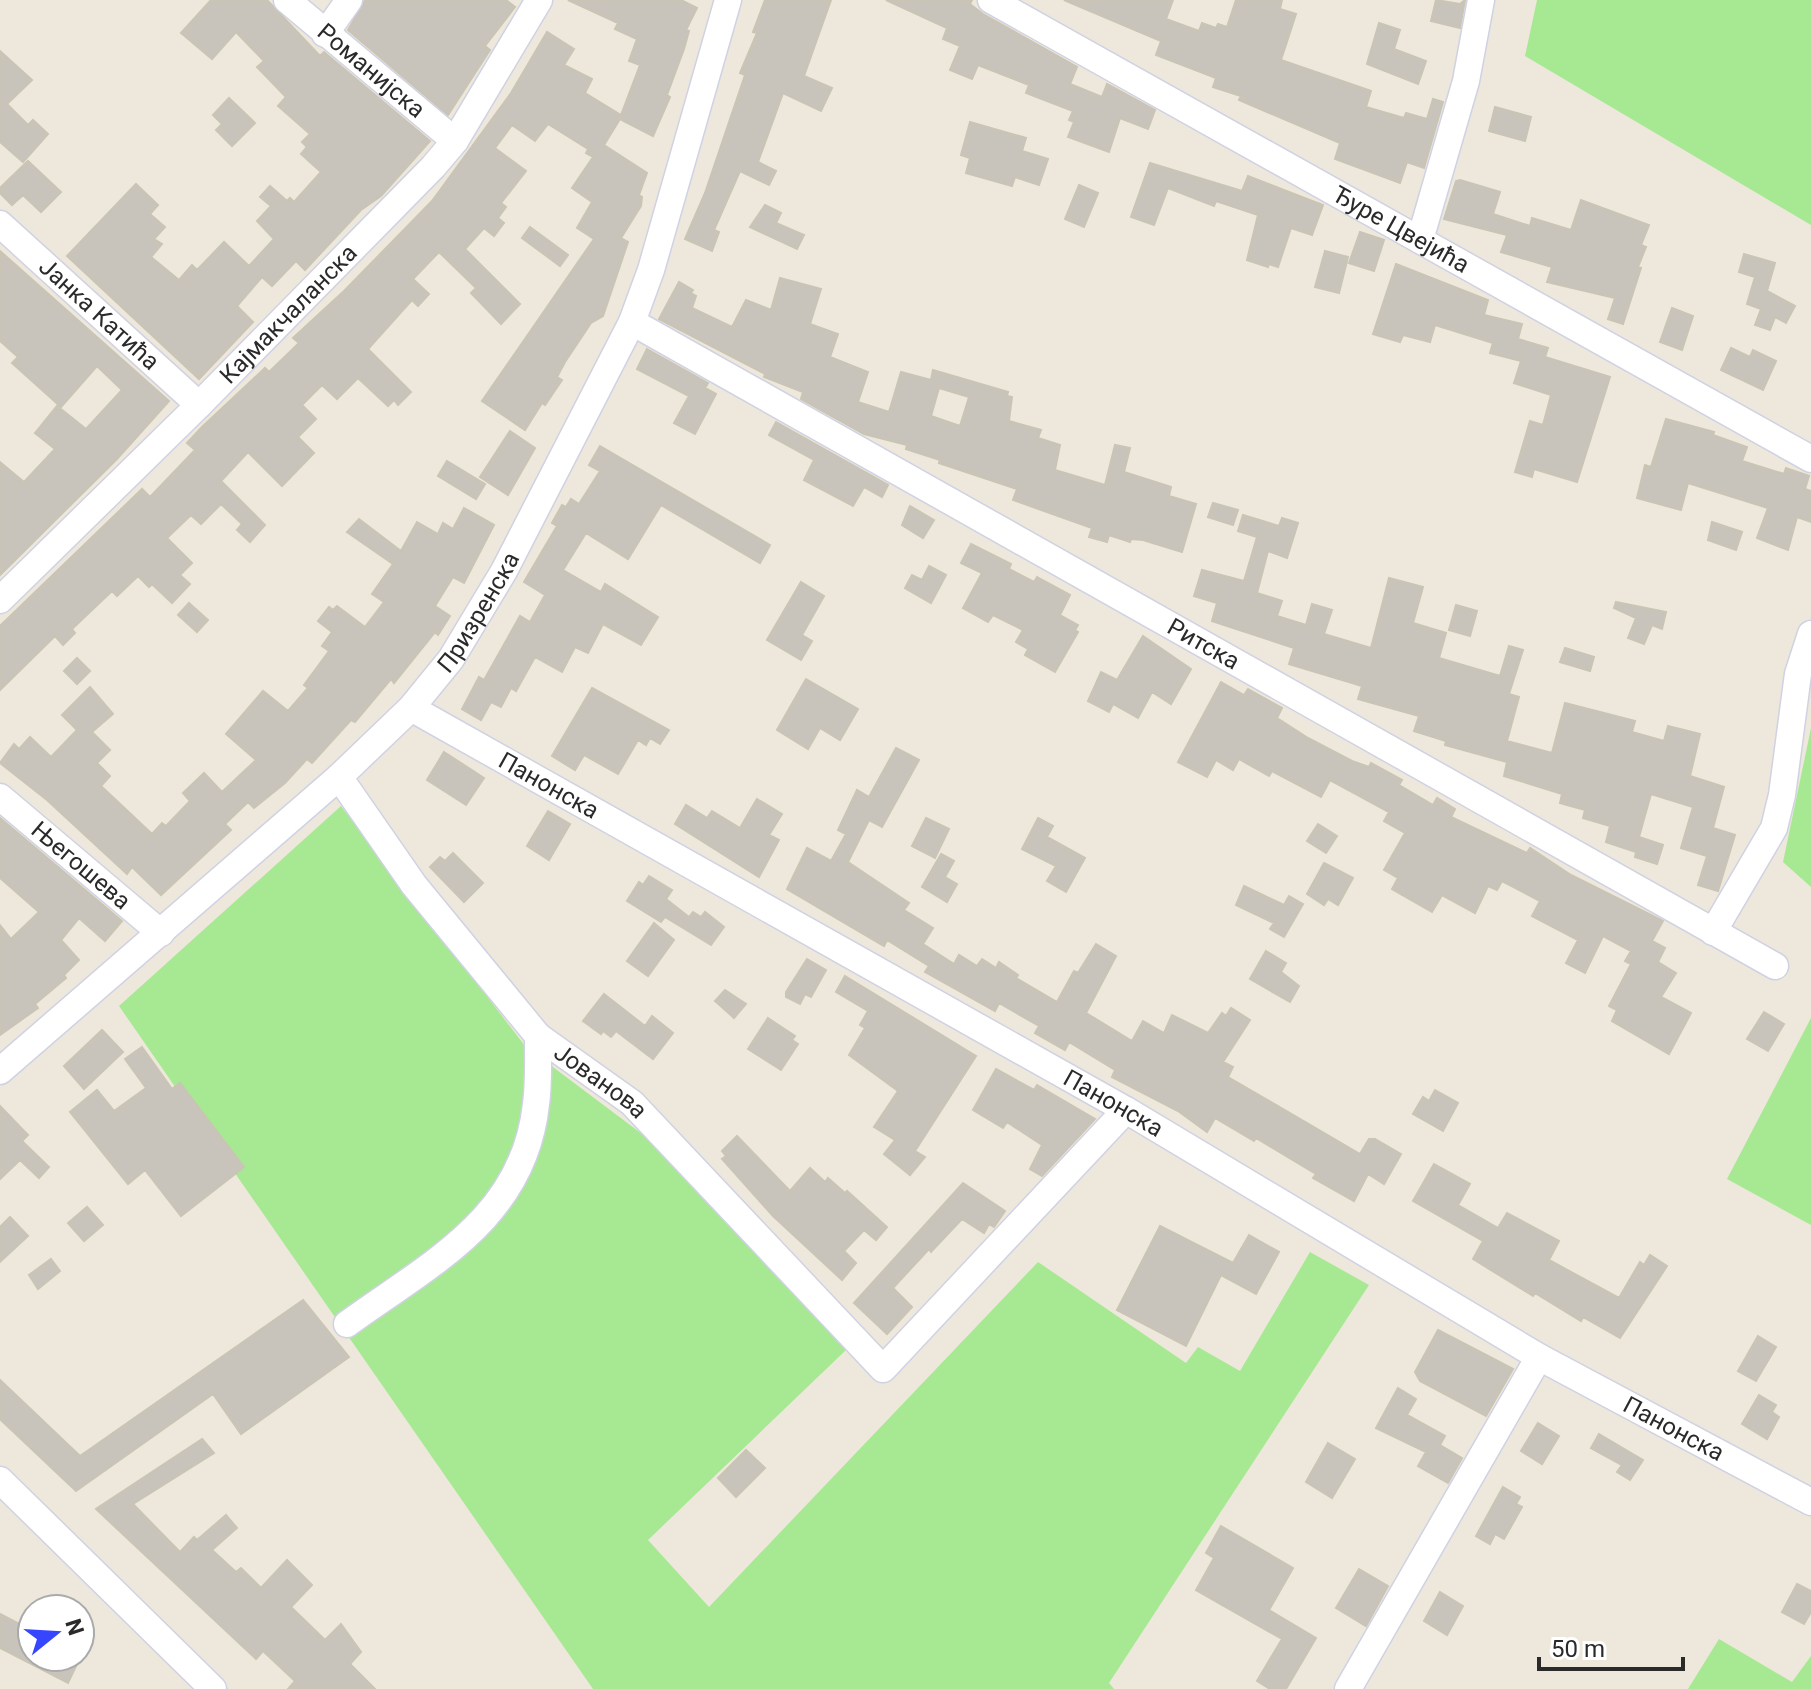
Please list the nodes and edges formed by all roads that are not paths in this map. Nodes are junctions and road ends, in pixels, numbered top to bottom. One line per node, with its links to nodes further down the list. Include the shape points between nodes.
1 (287, 0): 7 (street, Романијска)
2 (349, 0): 7 (street)
3 (539, 0): 8 (street, Кајмакчаланска)
4 (728, 0): 11 (street, Призренска)
5 (991, 0): 10 (street, Ђуре Цвејића)
6 (1481, 0): 10 (street, via 1466,81)
7 (325, 34): 8 (street, Романијска)
8 (455, 141): 12 (street, Кајмакчаланска)
9 (0, 224): 12 (street, Јанка Катића)
10 (1420, 240): 13 (street, Ђуре Цвејића)
11 (632, 322): 16 (street, Призренска, via 478,617); 19 (street, Ритска)
12 (199, 405): 14 (street, Кајмакчаланска)
13 (1811, 459)
14 (0, 600)
15 (1811, 634): 19 (street, via 1798,674 1774,828)
16 (411, 708): 17 (street, Призренска); 24 (street, Панонска)
17 (339, 777): 20 (street, Призренска); 22 (street, Јованова, via 414,885)
18 (0, 797): 20 (street, Његошева)
19 (1713, 932): 21 (street, Ритска)
20 (161, 933): 23 (street, Призренска)
21 (1775, 966)
22 (538, 1036): 24 (street, Јованова, via 632,1103 883,1369); 25 (street, via 533,1125 510,1188 460,1243)
23 (0, 1071)
24 (1126, 1110): 26 (street, Панонска)
25 (347, 1324)
26 (1539, 1357): 28 (street, Панонска); 30 (street)
27 (0, 1480): 29 (street)
28 (1811, 1502)
29 (209, 1688)
30 (1348, 1689)

